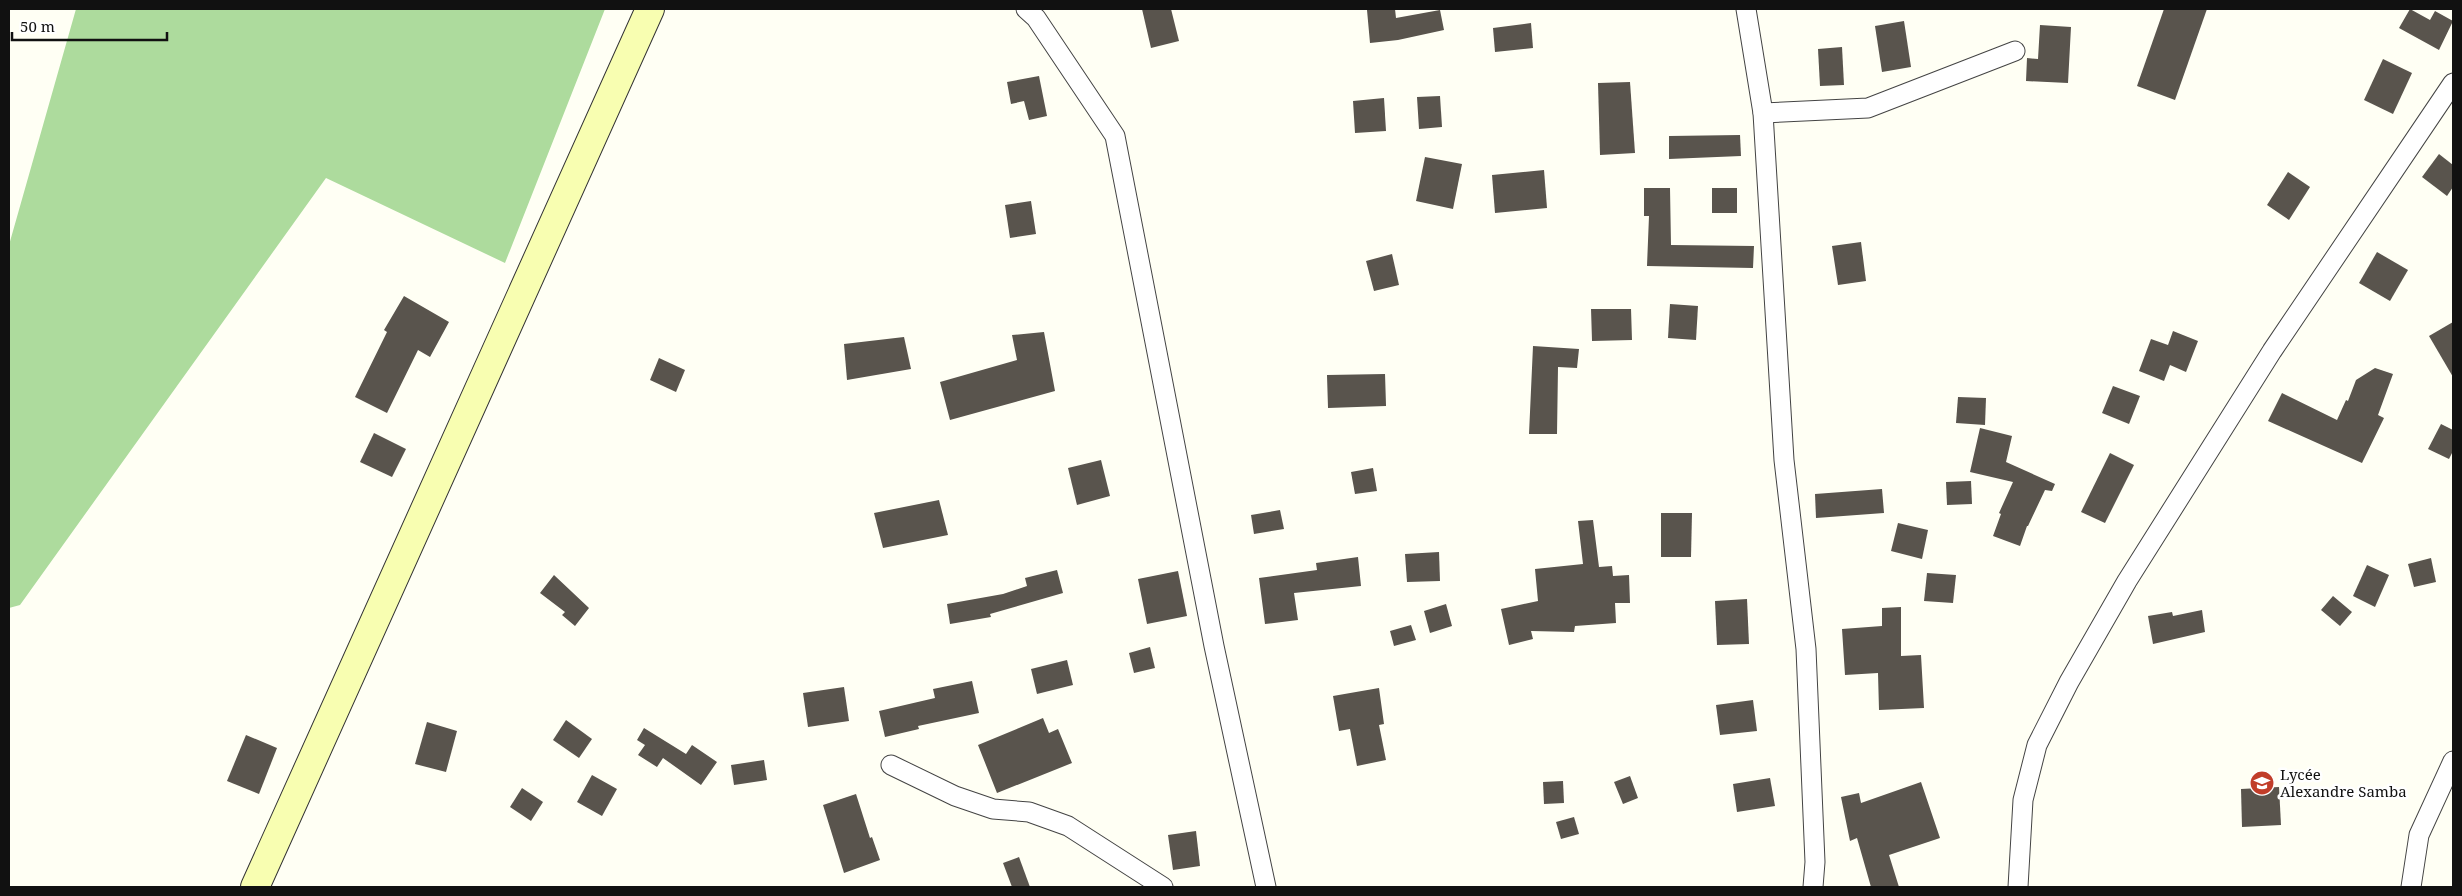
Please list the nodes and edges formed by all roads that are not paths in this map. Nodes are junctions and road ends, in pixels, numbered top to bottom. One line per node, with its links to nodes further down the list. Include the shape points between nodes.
1 (650, 9): 9 (street)
2 (1026, 9): 11 (street, via 1036,18 1115,136 1212,636)
3 (1746, 9): 6 (street)
4 (2015, 51): 6 (street, via 1868,108)
5 (2453, 83): 13 (street, via 2272,352 2126,581 2068,682 2037,745 2023,800)
6 (1763, 112): 12 (street, via 1784,460 1806,649 1815,862)
7 (2453, 761): 14 (street, via 2419,835)
8 (891, 766): 10 (street, via 955,796 993,809 1029,812 1068,826)
9 (255, 887)
10 (1163, 887)
11 (1266, 887)
12 (1813, 887)
13 (2018, 887)
14 (2411, 887)

